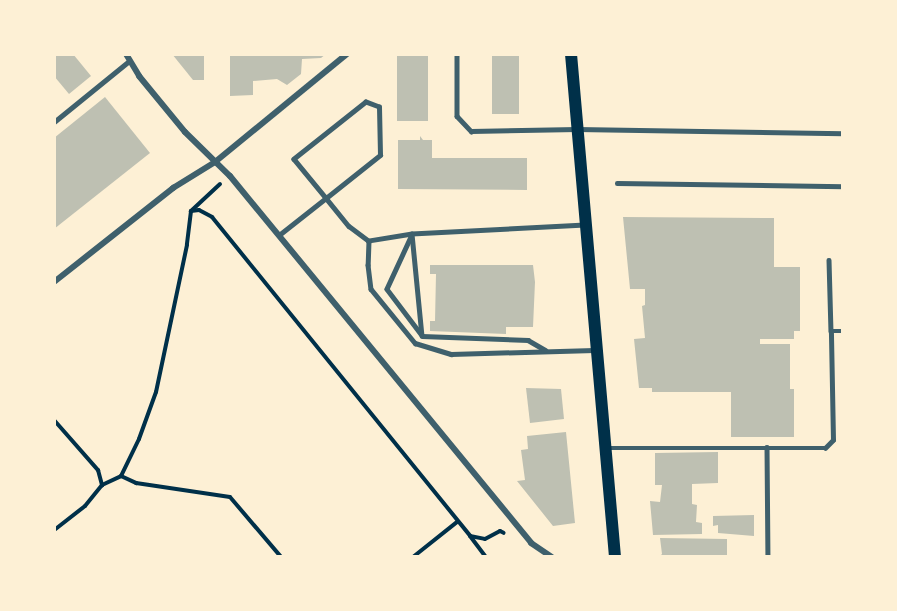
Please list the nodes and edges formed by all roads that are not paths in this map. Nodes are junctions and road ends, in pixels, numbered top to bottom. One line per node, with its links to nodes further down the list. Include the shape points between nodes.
1 (126, 54): 5 (street)
2 (347, 54): 9 (street)
3 (457, 54): 7 (lane, via 458,116 471,131)
4 (571, 54): 7 (main road)
5 (129, 62): 6 (lane); 9 (street, via 185,132)
6 (54, 122)
7 (577, 129): 8 (lane); 13 (main road)
8 (843, 133)
9 (215, 162): 15 (street); 18 (street, via 173,188)
10 (617, 183): 11 (lane)
11 (843, 186)
12 (326, 198): 12 (lane, via 380,155 379,107 366,102 294,159); 15 (lane); 16 (lane, via 349,226)
13 (585, 225): 14 (lane); 22 (main road)
14 (412, 234): 16 (lane); 21 (lane); 21 (lane, via 387,289)
15 (279, 235): 26 (street, via 531,543)
16 (369, 241): 23 (lane, via 371,289 415,343 451,354)
17 (829, 260): 19 (lane)
18 (54, 282)
19 (831, 331): 20 (lane); 24 (lane, via 833,440 825,448)
20 (843, 331)
21 (422, 336): 23 (lane, via 528,340)
22 (598, 350): 23 (lane); 25 (main road)
23 (548, 351)
24 (767, 447): 25 (lane); 28 (lane)
25 (606, 448): 27 (main road)
26 (552, 557)
27 (615, 557)
28 (768, 557)

